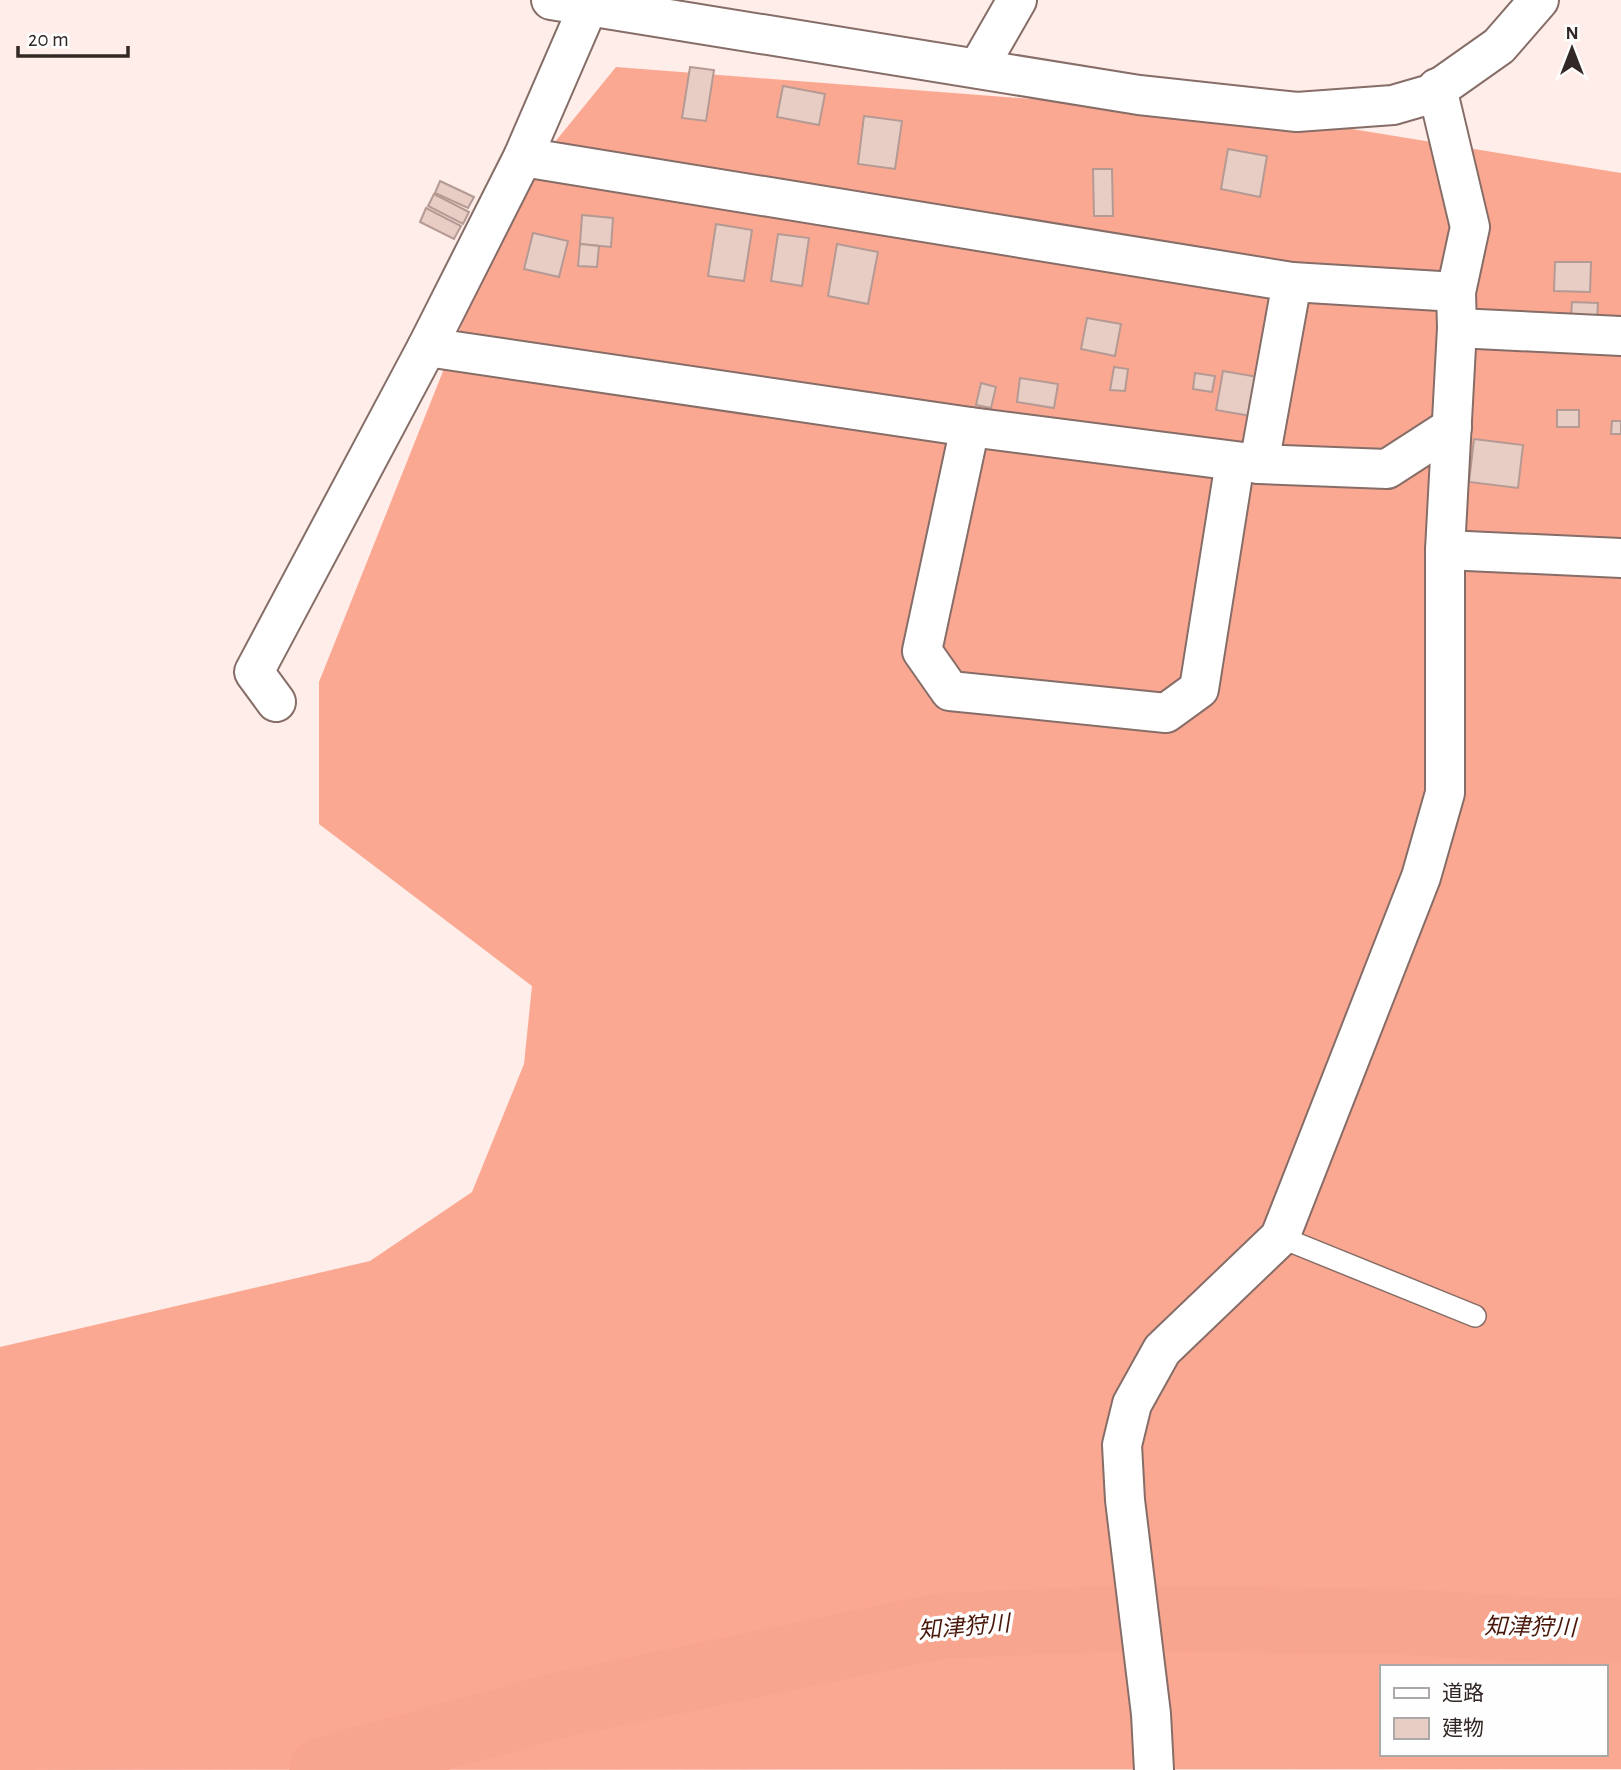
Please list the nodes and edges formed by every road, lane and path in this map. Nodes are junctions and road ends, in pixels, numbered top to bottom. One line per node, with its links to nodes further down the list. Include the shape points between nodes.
1 (551, 0): 4 (street)
2 (1017, 0): 5 (street)
3 (1539, 0): 6 (street, via 1499,46)
4 (589, 7): 5 (street); 7 (street)
5 (978, 68): 6 (street, via 1139,95 1297,111 1393,105)
6 (1437, 88): 9 (street, via 1470,227)
7 (523, 157): 8 (street); 11 (street)
8 (1292, 282): 9 (street); 14 (street)
9 (1457, 310): 10 (street); 13 (street)
10 (1621, 336)
11 (427, 347): 12 (street); 17 (street, via 254,673)
12 (970, 427): 14 (street); 14 (street, via 922,651 950,691 1166,713 1199,689)
13 (1452, 427): 14 (street, via 1388,469); 15 (street)
14 (1247, 463)
15 (1445, 550): 16 (street); 18 (street, via 1445,793 1421,877)
16 (1621, 558)
17 (276, 702)
18 (1280, 1237): 19 (lane); 20 (street, via 1162,1350 1132,1404 1122,1445)
19 (1475, 1315)
20 (1154, 1770)

